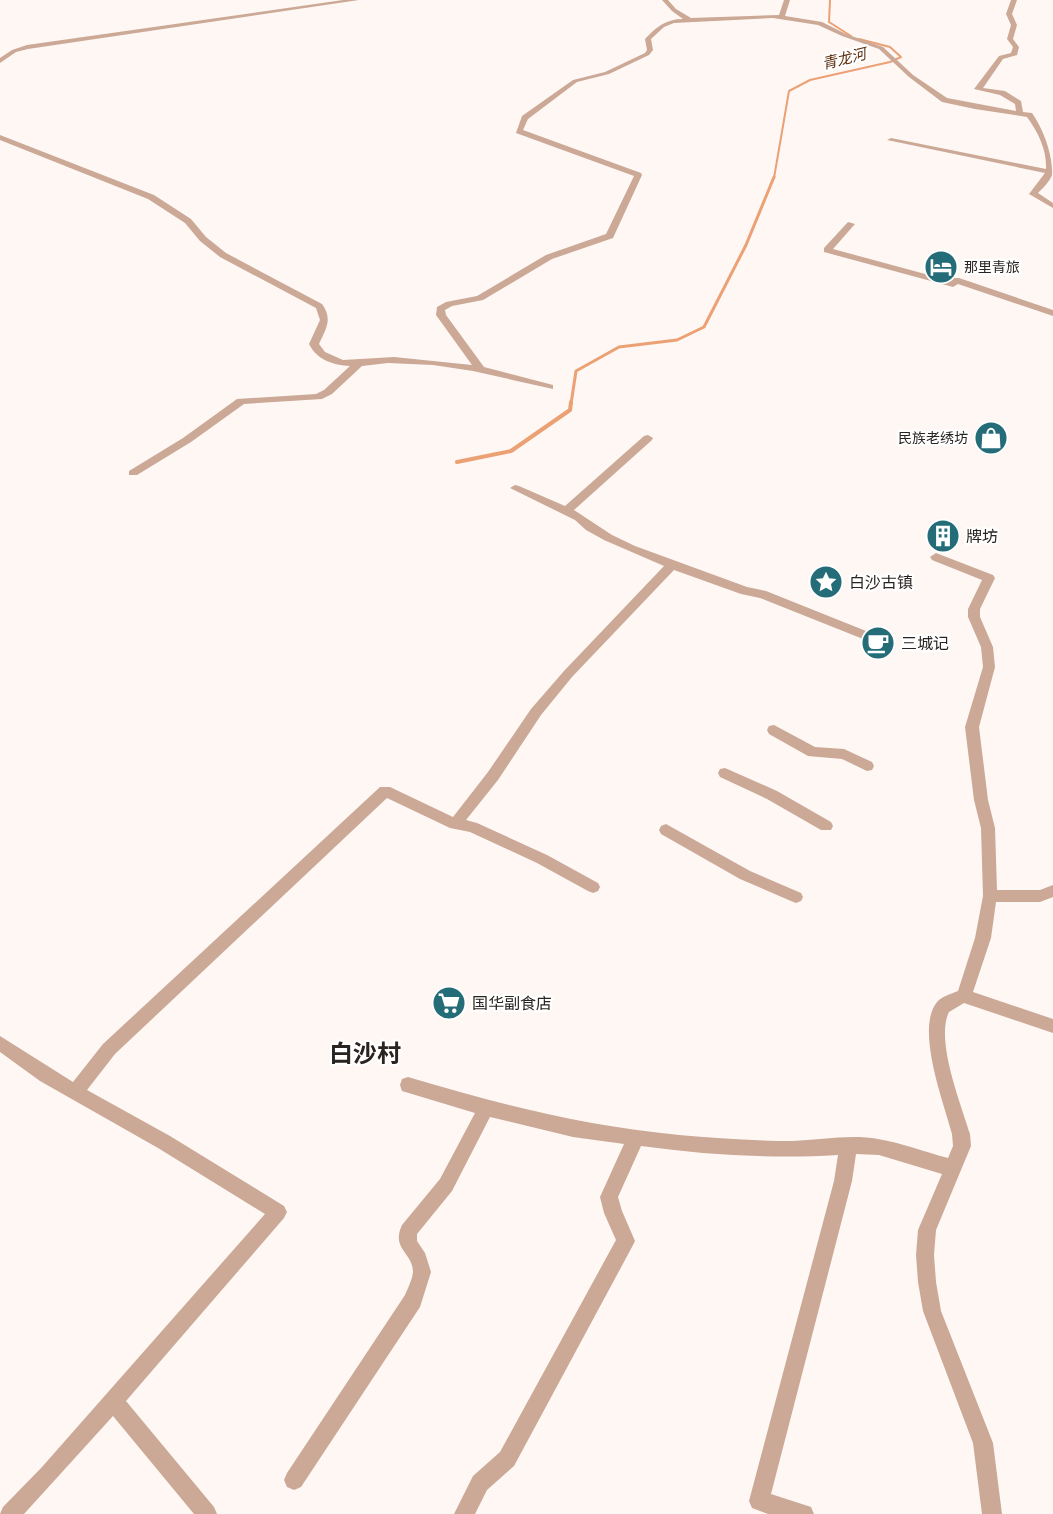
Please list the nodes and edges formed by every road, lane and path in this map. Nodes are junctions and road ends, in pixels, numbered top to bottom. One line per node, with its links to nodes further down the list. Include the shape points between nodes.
1 (356, 0): 7 (street, via 27,47)
2 (665, 0): 6 (street)
3 (787, 0): 5 (street)
4 (1014, 0): 8 (street, via 1009,14 1014,25 1010,39 1017,47 1014,55 1001,57 978,89 1002,93 1019,105)
5 (782, 16): 6 (street); 8 (street, via 822,23 877,46 945,100)
6 (689, 20): 16 (street, via 662,26 648,39 647,54 607,73 575,81 522,121 519,131 638,175 610,236 549,257 480,298 440,309)
7 (0, 61)
8 (1020, 114): 11 (street, via 1029,115 1046,138 1052,159)
9 (0, 137): 15 (street, via 151,197 188,221 223,255 319,306 325,319 315,348 332,360)
10 (891, 140): 11 (street)
11 (1050, 172): 12 (street, via 1033,194)
12 (1053, 206)
13 (851, 224): 14 (street, via 827,250 953,284 956,280)
14 (1053, 314)
15 (358, 364): 16 (street, via 392,360); 19 (street, via 318,397 241,401)
16 (481, 370): 17 (street)
17 (549, 387)
18 (648, 438): 21 (street)
19 (133, 473)
20 (515, 488): 21 (street)
21 (566, 511): 23 (street, via 595,532)
22 (936, 557): 33 (street, via 989,578 974,609 987,647 989,667 972,727 988,828)
23 (673, 564): 24 (street); 28 (street, via 536,712)
24 (867, 636)
25 (774, 730): 26 (street, via 813,752 844,754)
26 (867, 766)
27 (726, 773): 29 (street)
28 (455, 824): 31 (street, via 472,827); 39 (street, via 385,791 110,1049)
29 (826, 826)
30 (666, 830): 34 (street, via 745,875)
31 (593, 887)
32 (1053, 891): 33 (street, via 1040,896)
33 (990, 896): 35 (street, via 983,938)
34 (796, 897)
35 (964, 996): 36 (street); 43 (street, via 945,1003 937,1027 961,1134 962,1146)
36 (1053, 1026)
37 (0, 1042): 39 (street)
38 (408, 1085): 40 (street)
39 (75, 1092): 44 (street, via 278,1212)
40 (486, 1108): 41 (street, via 573,1129); 45 (street, via 446,1185 408,1231 408,1244 422,1272 413,1300)
41 (636, 1138): 42 (street, via 735,1147); 48 (street, via 609,1197 626,1241 507,1459 480,1483)
42 (848, 1146): 43 (street, via 879,1147); 49 (street, via 843,1181 759,1502)
43 (952, 1168): 50 (street, via 927,1230 927,1282 932,1311 983,1443)
44 (113, 1401): 46 (street); 47 (street)
45 (294, 1480)
46 (10, 1514)
47 (207, 1514)
48 (464, 1514)
49 (804, 1514)
50 (992, 1514)

